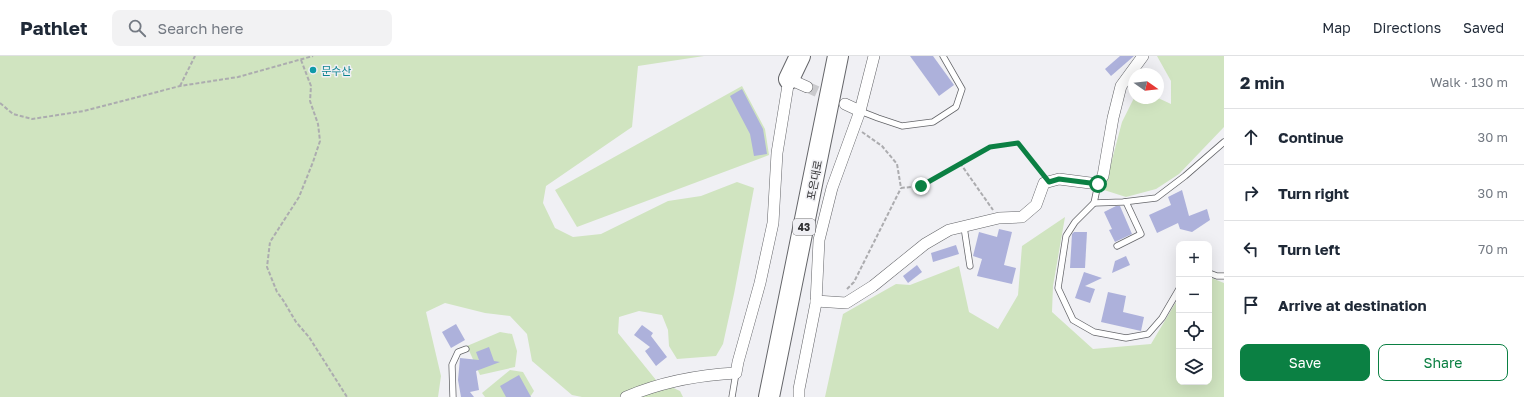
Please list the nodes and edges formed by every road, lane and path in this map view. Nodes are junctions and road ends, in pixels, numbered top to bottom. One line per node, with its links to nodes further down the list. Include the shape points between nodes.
1 (195, 56): 11 (path)
2 (313, 56): 9 (path)
3 (800, 56): 10 (highway)
4 (826, 56): 39 (highway, 포은대로 / 43)
5 (838, 56): 40 (highway, 포은대로 / 43)
6 (874, 56): 15 (street)
7 (943, 56): 15 (lane, via 962,89 956,107 933,122 902,126)
8 (1143, 56): 20 (street, via 1121,86 1103,176)
9 (301, 60): 11 (path, via 238,77); 35 (path, via 311,86 310,101 318,124 320,141 299,197 270,242 267,267 277,292 309,337)
10 (789, 79): 12 (street); 34 (street, via 777,153 773,223)
11 (180, 86): 13 (path, via 84,111 32,119 13,114)
12 (807, 87)
13 (0, 103)
14 (845, 104): 15 (street)
15 (860, 111): 16 (street)
16 (855, 127): 21 (path, via 882,146 897,164); 31 (street, via 832,188 819,240)
17 (1224, 142): 22 (lane, via 1156,198)
18 (960, 163): 19 (path, via 990,147 1018,143); 21 (path, via 921,186); 24 (path)
19 (1049, 182): 20 (street, via 1059,179); 24 (street, via 1044,183 1036,205 1022,217)
20 (1098, 184): 23 (lane)
21 (901, 188): 32 (path, via 854,282)
22 (1126, 202): 23 (lane); 26 (lane, via 1141,234)
23 (1094, 203): 30 (lane, via 1075,222 1066,236 1058,288 1073,320 1094,332 1126,338 1148,334 1162,318)
24 (999, 218): 25 (street)
25 (964, 227): 27 (lane); 32 (street, via 949,230 925,244 874,286 846,303)
26 (1117, 246)
27 (970, 266)
28 (1212, 274): 29 (lane)
29 (1224, 276)
30 (1176, 294)
31 (816, 301): 32 (street); 41 (street)
32 (834, 302)
33 (466, 349): 36 (lane, via 458,352 452,365)
34 (736, 373): 37 (street, via 689,378 647,388); 38 (lane)
35 (346, 397)
36 (453, 397)
37 (626, 397)
38 (732, 397)
39 (757, 397)
40 (770, 397)
41 (799, 397)

